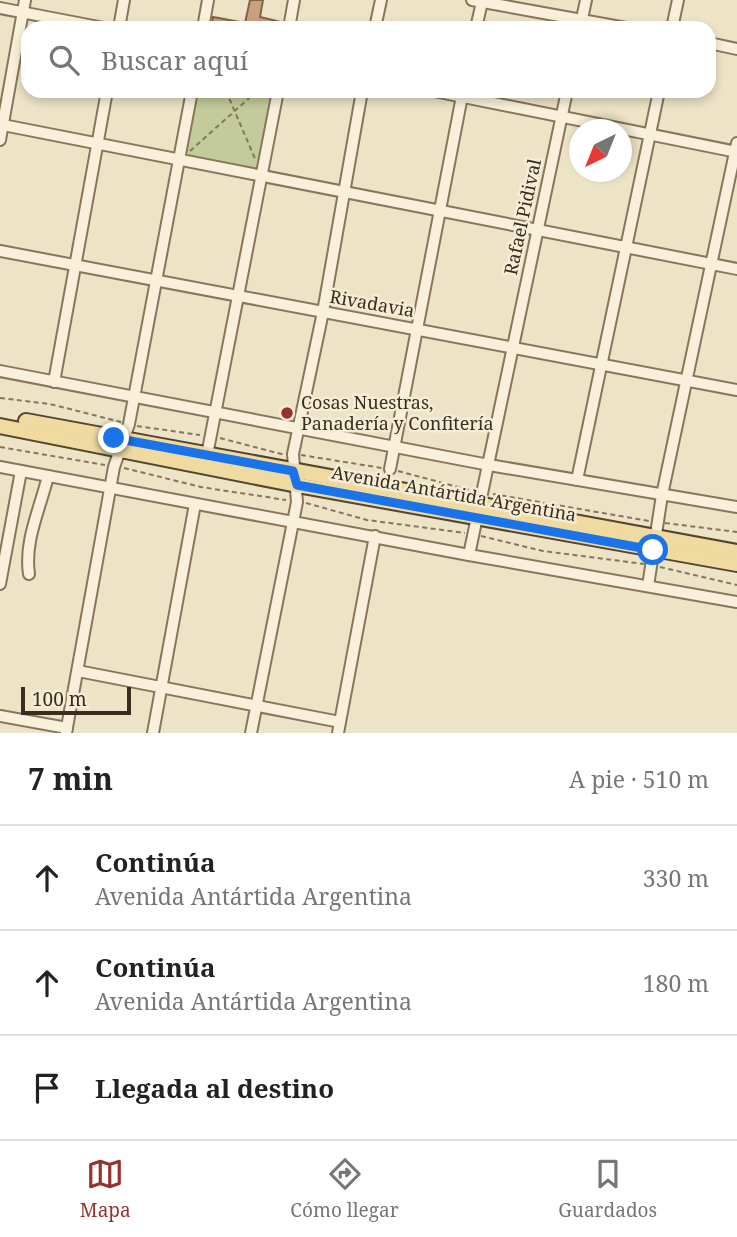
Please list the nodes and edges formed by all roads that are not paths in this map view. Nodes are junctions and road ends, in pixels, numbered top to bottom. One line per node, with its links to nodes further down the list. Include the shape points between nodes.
1 (25, 0): 10 (street)
2 (124, 0): 13 (street)
3 (208, 0): 14 (street)
4 (294, 0): 15 (street)
5 (382, 0): 16 (street)
6 (586, 0): 19 (street)
7 (678, 0): 20 (street)
8 (477, 1): 17 (street); 18 (street)
9 (0, 9): 10 (street)
10 (23, 13): 11 (street); 12 (street)
11 (22, 21)
12 (66, 21)
13 (120, 21)
14 (204, 21)
15 (290, 21)
16 (377, 21)
17 (477, 21)
18 (567, 21)
19 (582, 21)
20 (674, 21)
21 (21, 24): 33 (street)
22 (716, 44): 23 (street)
23 (737, 49)
24 (106, 98): 36 (street)
25 (191, 98): 38 (street)
26 (277, 98): 39 (street)
27 (361, 98): 40 (street)
28 (462, 98): 41 (street)
29 (479, 98): 32 (street)
30 (565, 98): 32 (street, Rafael Pidival)
31 (658, 98): 34 (street)
32 (561, 118): 34 (street); 42 (street, Rafael Pidival)
33 (3, 125): 35 (street); 36 (street)
34 (650, 134): 37 (street); 43 (street)
35 (0, 140)
36 (98, 144): 38 (street); 46 (street)
37 (736, 149): 45 (street)
38 (181, 159): 39 (street); 48 (street)
39 (262, 174): 40 (street); 49 (street)
40 (343, 191): 41 (street); 50 (street)
41 (441, 211): 42 (street); 51 (street)
42 (538, 231): 43 (street); 52 (street, Rafael Pidival)
43 (626, 248): 45 (street); 53 (street)
44 (0, 251): 46 (street, Rivadavia)
45 (711, 264): 47 (street); 56 (street)
46 (74, 265): 48 (street, Rivadavia); 55 (street)
47 (737, 269)
48 (157, 282): 49 (street, Rivadavia); 58 (street)
49 (240, 297): 50 (street, Rivadavia); 59 (street)
50 (323, 312): 51 (street, Rivadavia); 62 (street)
51 (419, 330): 52 (street, Rivadavia); 64 (street)
52 (513, 349): 53 (street, Rivadavia); 66 (street, Rafael Pidival)
53 (602, 365): 56 (street, Rivadavia); 72 (street)
54 (0, 371): 55 (street)
55 (54, 382): 58 (street)
56 (687, 382): 57 (street, Rivadavia); 74 (street)
57 (737, 390)
58 (134, 397): 59 (street); 63 (street)
59 (216, 413): 62 (street); 65 (street)
60 (0, 417): 63 (main road, Avenida Antártida Argentina)
61 (0, 426): 63 (main road, Avenida Antártida Argentina)
62 (298, 428): 64 (street); 71 (street)
63 (123, 445): 65 (main road, Avenida Antártida Argentina); 71 (main road, Avenida Antártida Argentina); 73 (street)
64 (395, 447): 66 (street); 68 (street)
65 (207, 455): 71 (main road, Avenida Antártida Argentina)
66 (489, 466): 72 (street); 76 (street, Rafael Pidival)
67 (0, 467): 69 (street)
68 (390, 469)
69 (21, 471): 70 (street); 81 (street)
70 (48, 476): 73 (street); 85 (street, via 29,539)
71 (295, 478): 76 (main road, Avenida Antártida Argentina); 78 (street)
72 (577, 480): 74 (street)
73 (110, 489): 75 (street); 89 (street)
74 (662, 495): 77 (street); 80 (street)
75 (195, 504): 78 (street); 90 (street)
76 (480, 506): 80 (main road, Avenida Antártida Argentina); 83 (street, Rafael Pidival)
77 (737, 507)
78 (293, 521): 79 (street); 91 (street)
79 (375, 536): 83 (street); 93 (street)
80 (654, 544): 82 (main road, Avenida Antártida Argentina); 84 (main road, Avenida Antártida Argentina); 87 (street)
81 (3, 545): 86 (street)
82 (737, 552)
83 (469, 555): 87 (street)
84 (737, 564)
85 (29, 575)
86 (0, 584)
87 (648, 586): 88 (street)
88 (737, 602)
89 (78, 671): 90 (street); 94 (street)
90 (161, 686): 91 (street); 95 (street)
91 (256, 705): 93 (street); 96 (street)
92 (0, 716): 94 (street)
93 (339, 728)
94 (67, 731)
95 (153, 733)
96 (251, 733)

